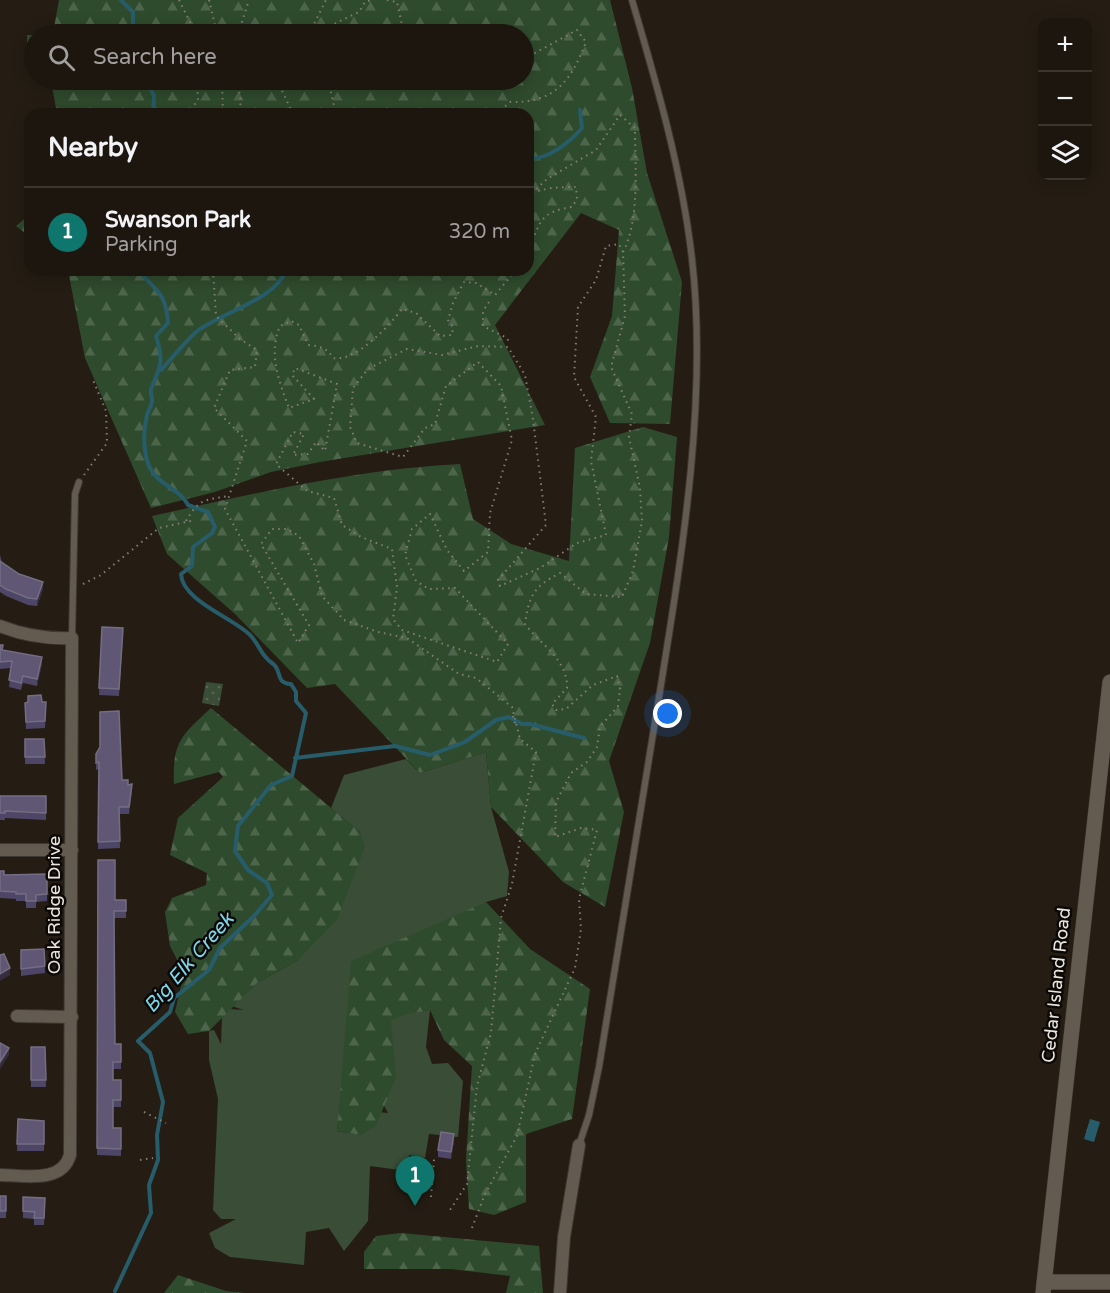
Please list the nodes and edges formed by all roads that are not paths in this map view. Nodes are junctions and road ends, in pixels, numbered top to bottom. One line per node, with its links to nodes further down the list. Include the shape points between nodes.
1 (632, 0): 11 (lane, via 658,88 683,200 695,301 696,374 683,550 599,1067)
2 (79, 482): 4 (lane, via 75,494)
3 (0, 626): 4 (street, via 48,638)
4 (72, 638): 8 (street, Oak Ridge Drive)
5 (1110, 682): 6 (street, Cedar Island Road)
6 (1108, 720): 14 (street, Cedar Island Road)
7 (0, 850): 8 (street)
8 (72, 850): 10 (street, Oak Ridge Drive)
9 (17, 1016): 10 (street)
10 (72, 1017): 12 (street, Oak Ridge Drive, via 70,1155 62,1170 53,1175)
11 (579, 1145): 15 (street, via 564,1237)
12 (0, 1175)
13 (1110, 1282): 14 (street)
14 (1043, 1287)
15 (560, 1293)

